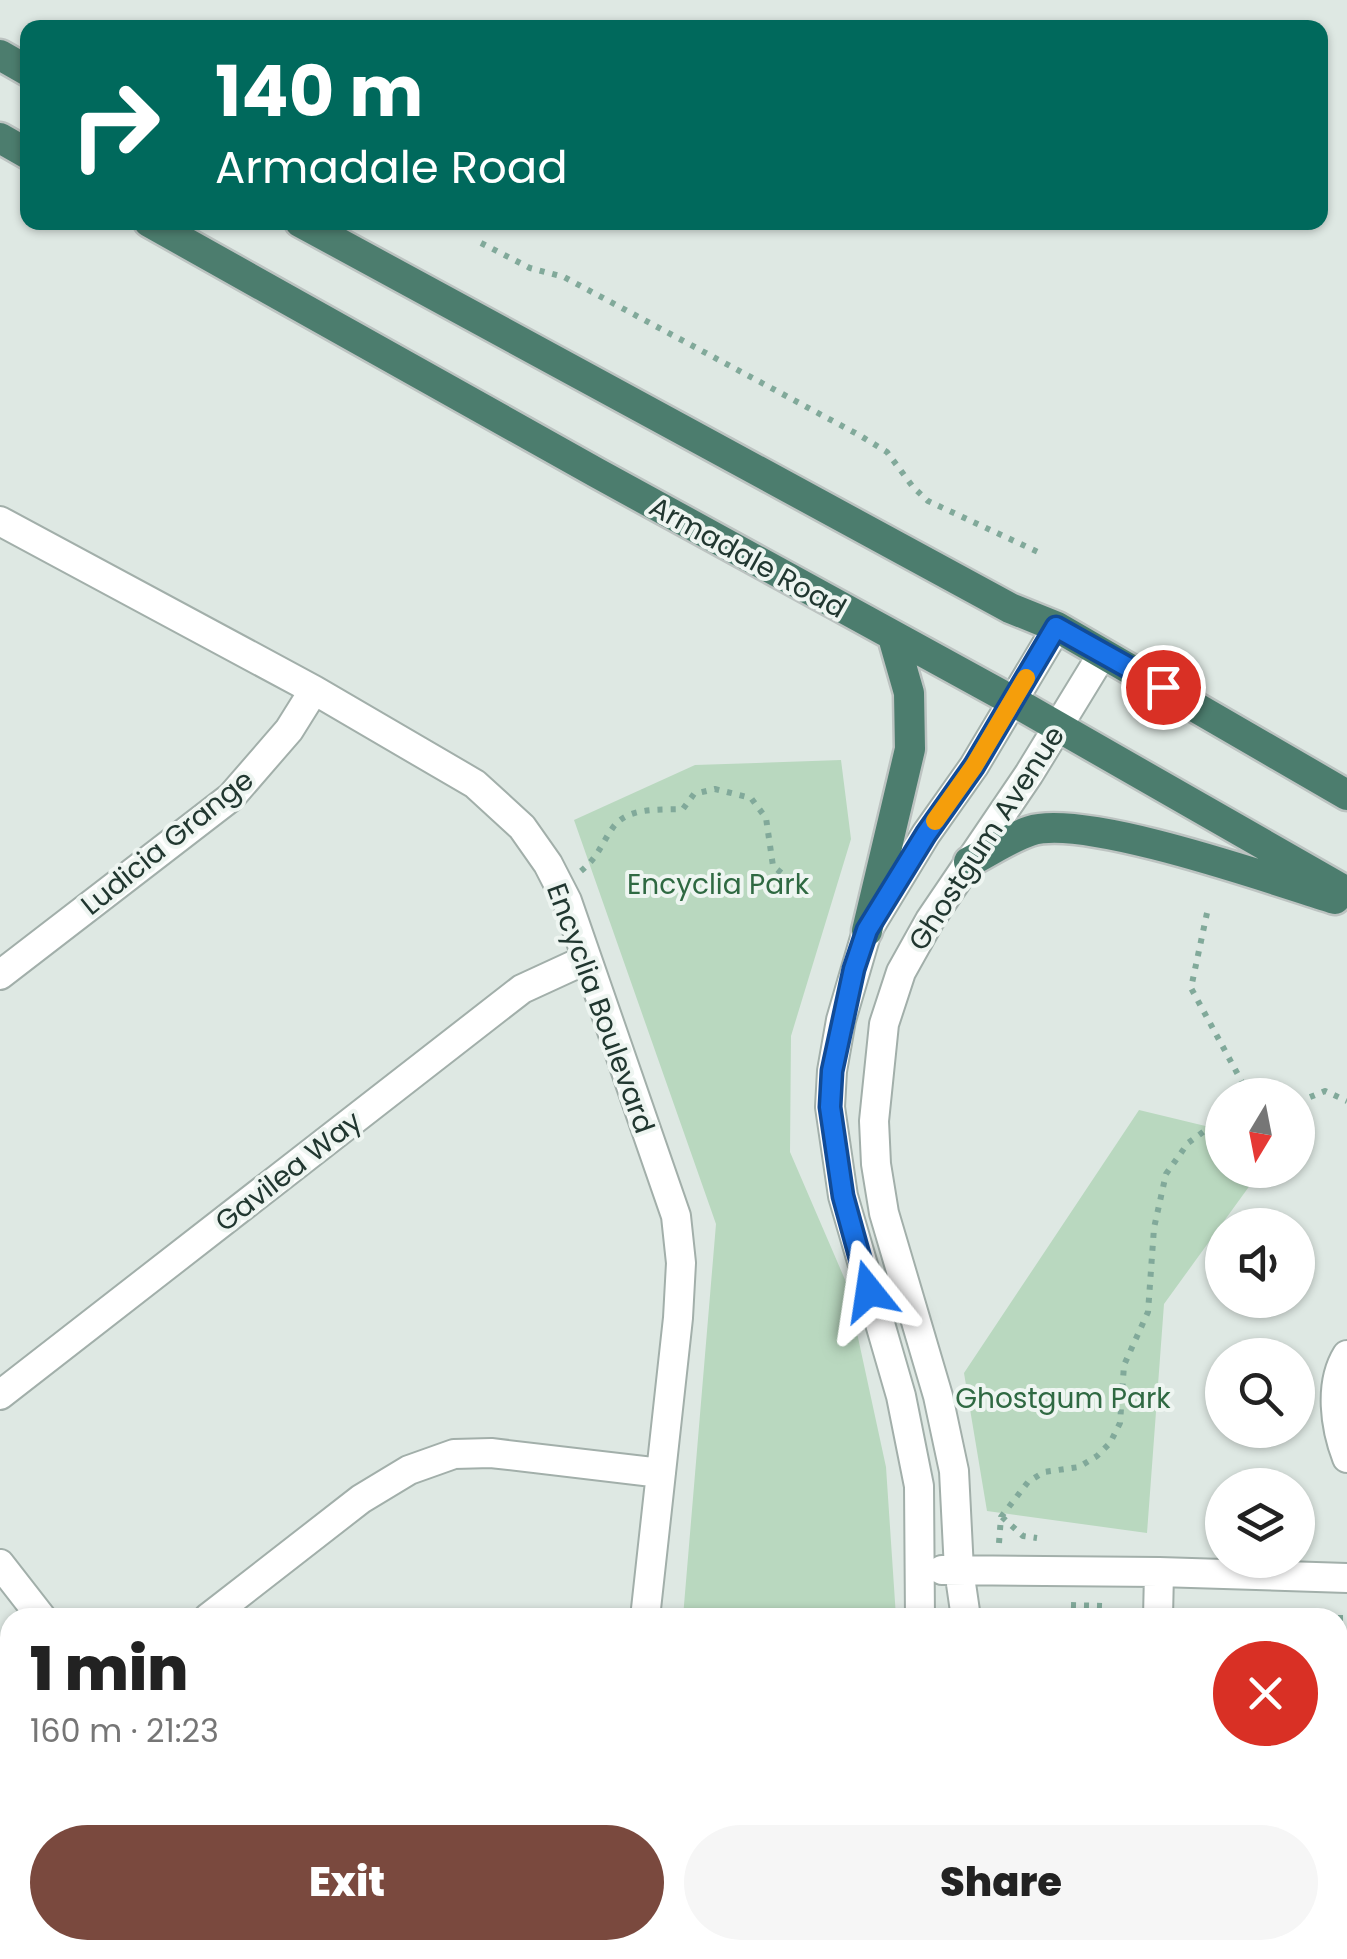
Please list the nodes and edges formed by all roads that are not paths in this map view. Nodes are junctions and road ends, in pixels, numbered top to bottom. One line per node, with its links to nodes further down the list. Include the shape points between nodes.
1 (163, 230): 5 (highway, Armadale Road)
2 (315, 230): 4 (highway)
3 (0, 521): 7 (street, Encyclia Boulevard)
4 (1056, 627): 6 (highway); 8 (street, Ghostgum Avenue)
5 (893, 638): 8 (highway, Armadale Road); 14 (highway, via 909,693 910,749)
6 (1102, 652): 9 (street, Ghostgum Avenue); 10 (highway)
7 (314, 690): 15 (street, Encyclia Boulevard, via 475,784 522,827 567,901); 16 (street, Ludicia Grange, via 232,796)
8 (1013, 701): 9 (highway, Armadale Road); 14 (street, Ghostgum Avenue)
9 (1058, 727): 11 (street, Ghostgum Avenue); 12 (highway, Armadale Road)
10 (1347, 795)
11 (969, 862): 13 (highway, via 1032,830 1069,827); 23 (street, Ghostgum Avenue, via 901,972 884,1024 874,1120 884,1213 954,1471)
12 (1347, 892)
13 (1347, 903)
14 (867, 930): 22 (street, Ghostgum Avenue, via 841,1020 830,1107 843,1196 902,1396 919,1486)
15 (585, 960): 18 (street, Gavilea Way, via 522,990); 20 (street, Encyclia Boulevard, via 676,1216 680,1281)
16 (0, 975)
17 (1347, 1355): 19 (street, via 1340,1366 1336,1418)
18 (0, 1395)
19 (1347, 1458)
20 (661, 1473): 27 (street, via 454,1454 409,1470 362,1499); 28 (street, Encyclia Boulevard)
21 (0, 1564): 26 (street)
22 (921, 1570): 23 (street); 29 (street, Ghostgum Avenue)
23 (959, 1570): 24 (street); 30 (street, Ghostgum Avenue)
24 (1159, 1572): 25 (street); 31 (street)
25 (1347, 1578)
26 (34, 1608)
27 (221, 1608)
28 (646, 1608)
29 (920, 1608)
30 (965, 1608)
31 (1158, 1608)

